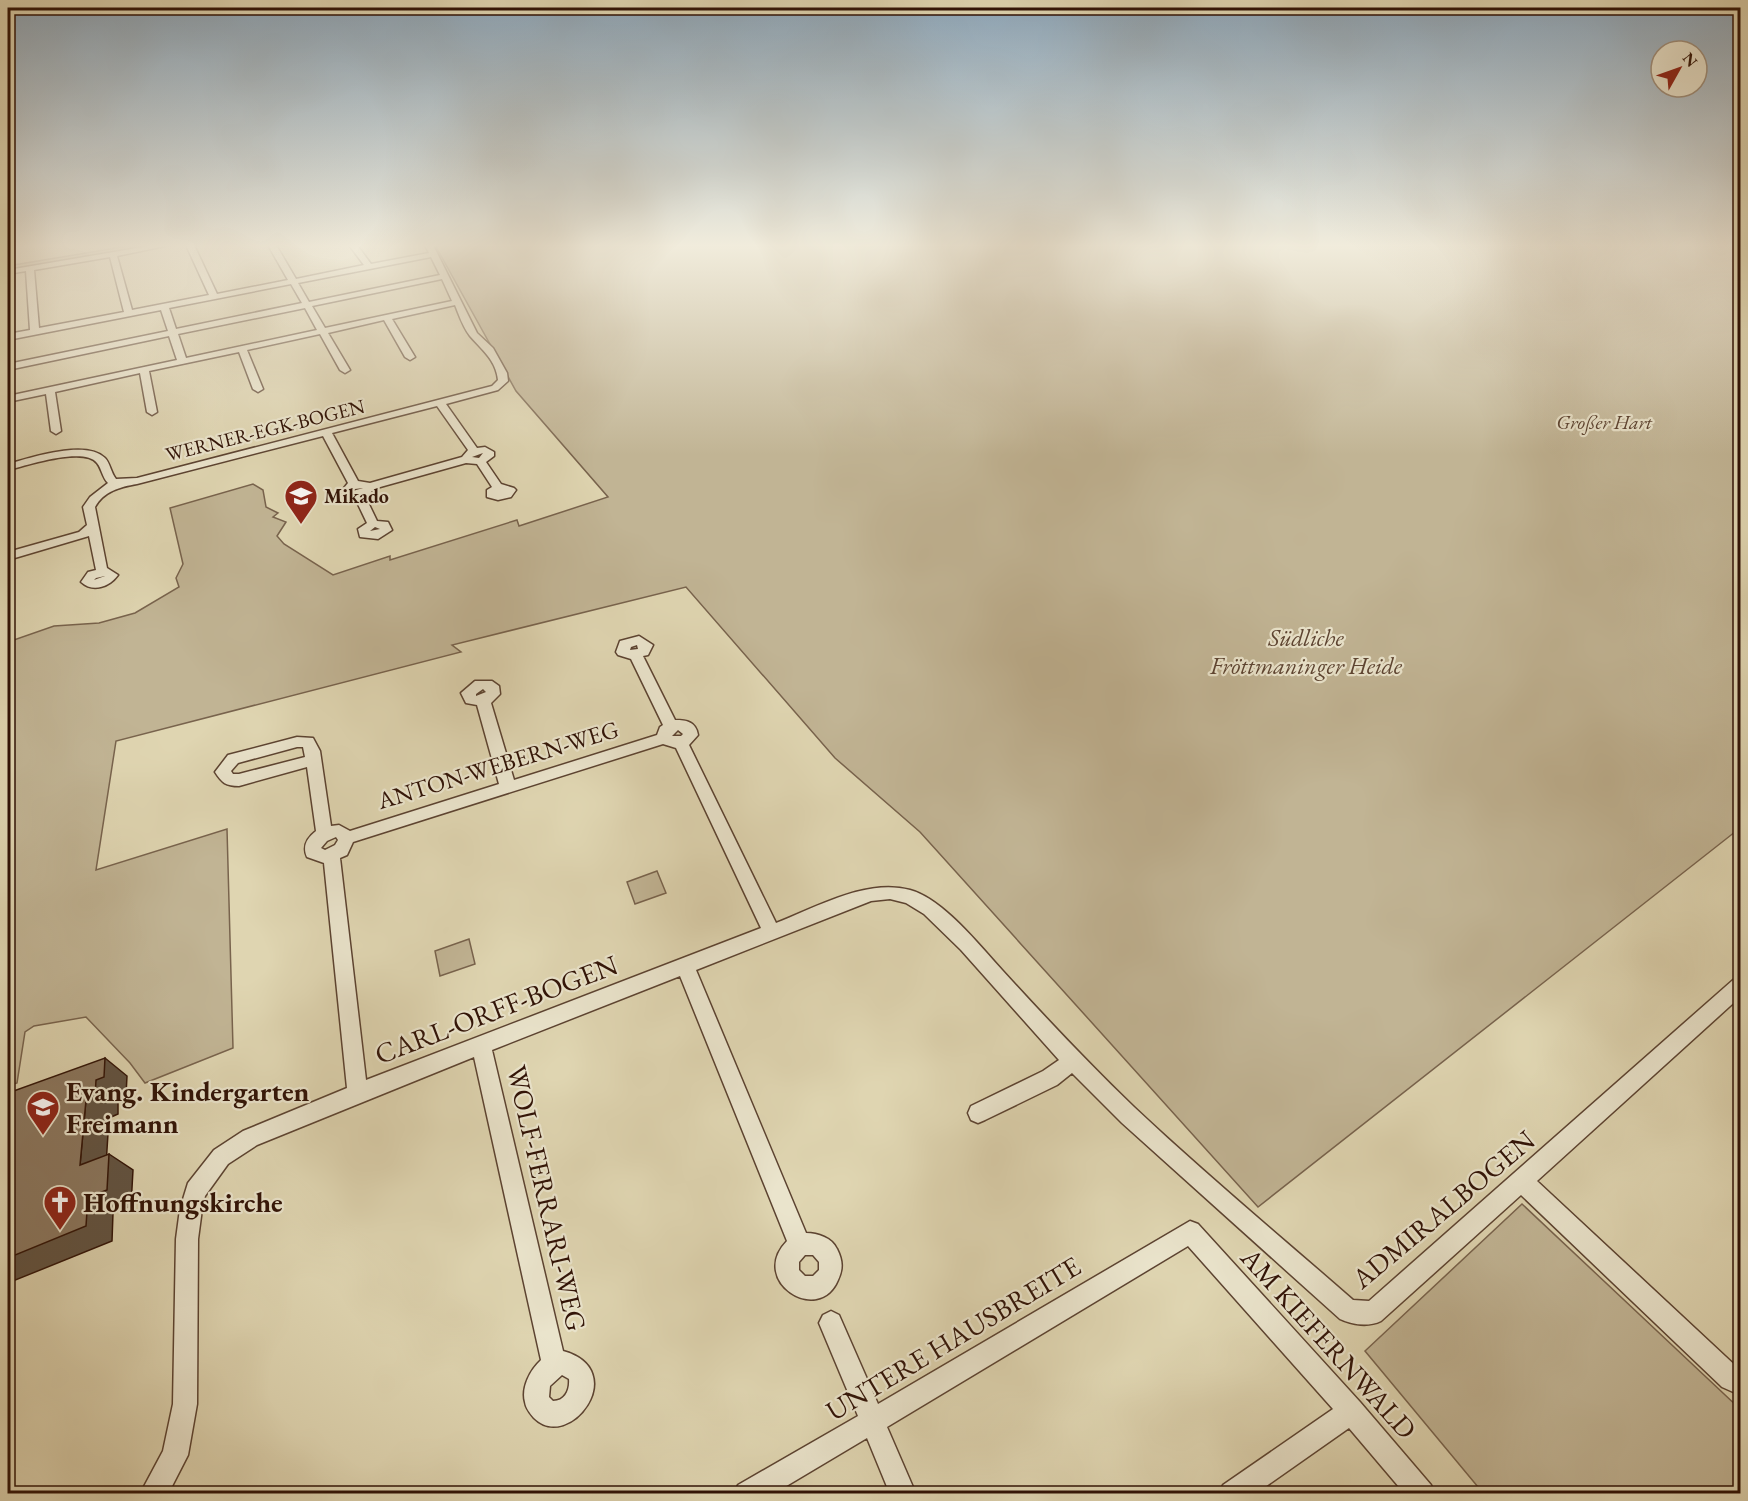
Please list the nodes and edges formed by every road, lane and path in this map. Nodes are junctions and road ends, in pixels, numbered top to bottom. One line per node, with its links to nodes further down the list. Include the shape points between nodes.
1 (34, 315): 10 (street)
2 (124, 315): 10 (street)
3 (166, 315): 11 (street)
4 (262, 315): 11 (street)
5 (313, 315): 9 (street)
6 (400, 315): 8 (street)
7 (464, 315): 22 (street, WERNER-EGK-BOGEN, via 503,381 489,391)
8 (387, 318): 9 (street); 14 (street)
9 (322, 331): 13 (street); 18 (street)
10 (35, 332): 12 (street)
11 (172, 333): 15 (street); 16 (street)
12 (8, 337)
13 (242, 348): 15 (street); 19 (street)
14 (410, 357)
15 (182, 361): 17 (street)
16 (8, 367)
17 (144, 369): 20 (street); 23 (street)
18 (345, 370)
19 (258, 388)
20 (51, 390): 21 (street); 24 (street)
21 (8, 399)
22 (441, 404): 25 (street, WERNER-EGK-BOGEN); 26 (street)
23 (152, 412)
24 (56, 431)
25 (327, 433): 28 (street, WERNER-EGK-BOGEN, via 148,479); 30 (street)
26 (474, 457): 29 (street); 30 (street, via 369,487 362,484)
27 (8, 468): 28 (street, via 86,453 101,460 106,477)
28 (116, 483): 32 (street, via 90,503)
29 (498, 488)
30 (357, 490): 31 (street)
31 (373, 524)
32 (93, 526): 33 (street, via 83,535); 34 (street)
33 (8, 556)
34 (102, 571)
35 (636, 655): 37 (street)
36 (483, 700): 39 (street)
37 (668, 732): 39 (street, ANTON-WEBERN-WEG); 43 (street, via 669,742 681,742)
38 (313, 759): 38 (street, via 311,744 297,742 233,759 223,772 229,780 239,780); 40 (street)
39 (508, 787): 41 (street, ANTON-WEBERN-WEG)
40 (324, 834): 41 (street, via 339,831); 42 (street, via 312,849 320,856)
41 (347, 838): 42 (street, via 345,846)
42 (331, 855): 48 (street)
43 (772, 932): 44 (street, CARL-ORFF-BOGEN); 47 (street, CARL-ORFF-BOGEN, via 870,894 890,892 911,897 930,909 967,945)
44 (685, 965): 46 (street, CARL-ORFF-BOGEN); 52 (street)
45 (1740, 986): 50 (street, ADMIRALBOGEN)
46 (482, 1046): 48 (street, CARL-ORFF-BOGEN); 54 (street, WOLF-FERRARI-WEG)
47 (1073, 1061): 49 (street, via 1050,1078); 50 (street, ADMIRALBOGEN, via 1149,1135 1348,1311 1373,1313)
48 (358, 1093): 58 (street, CARL-ORFF-BOGEN, via 250,1138 221,1157 196,1191 187,1239 184,1404 175,1455)
49 (978, 1113)
50 (1521, 1181): 55 (street)
51 (1190, 1232): 56 (street, AM KIEFERNWALD); 57 (street, UNTERE HAUSBREITE)
52 (800, 1246)
53 (831, 1323): 57 (street)
54 (554, 1365)
55 (1740, 1383)
56 (1351, 1411): 61 (street); 62 (street, AM KIEFERNWALD)
57 (873, 1421): 59 (street, UNTERE HAUSBREITE); 60 (street)
58 (153, 1494)
59 (747, 1494)
60 (903, 1494)
61 (1232, 1494)
62 (1422, 1494)

